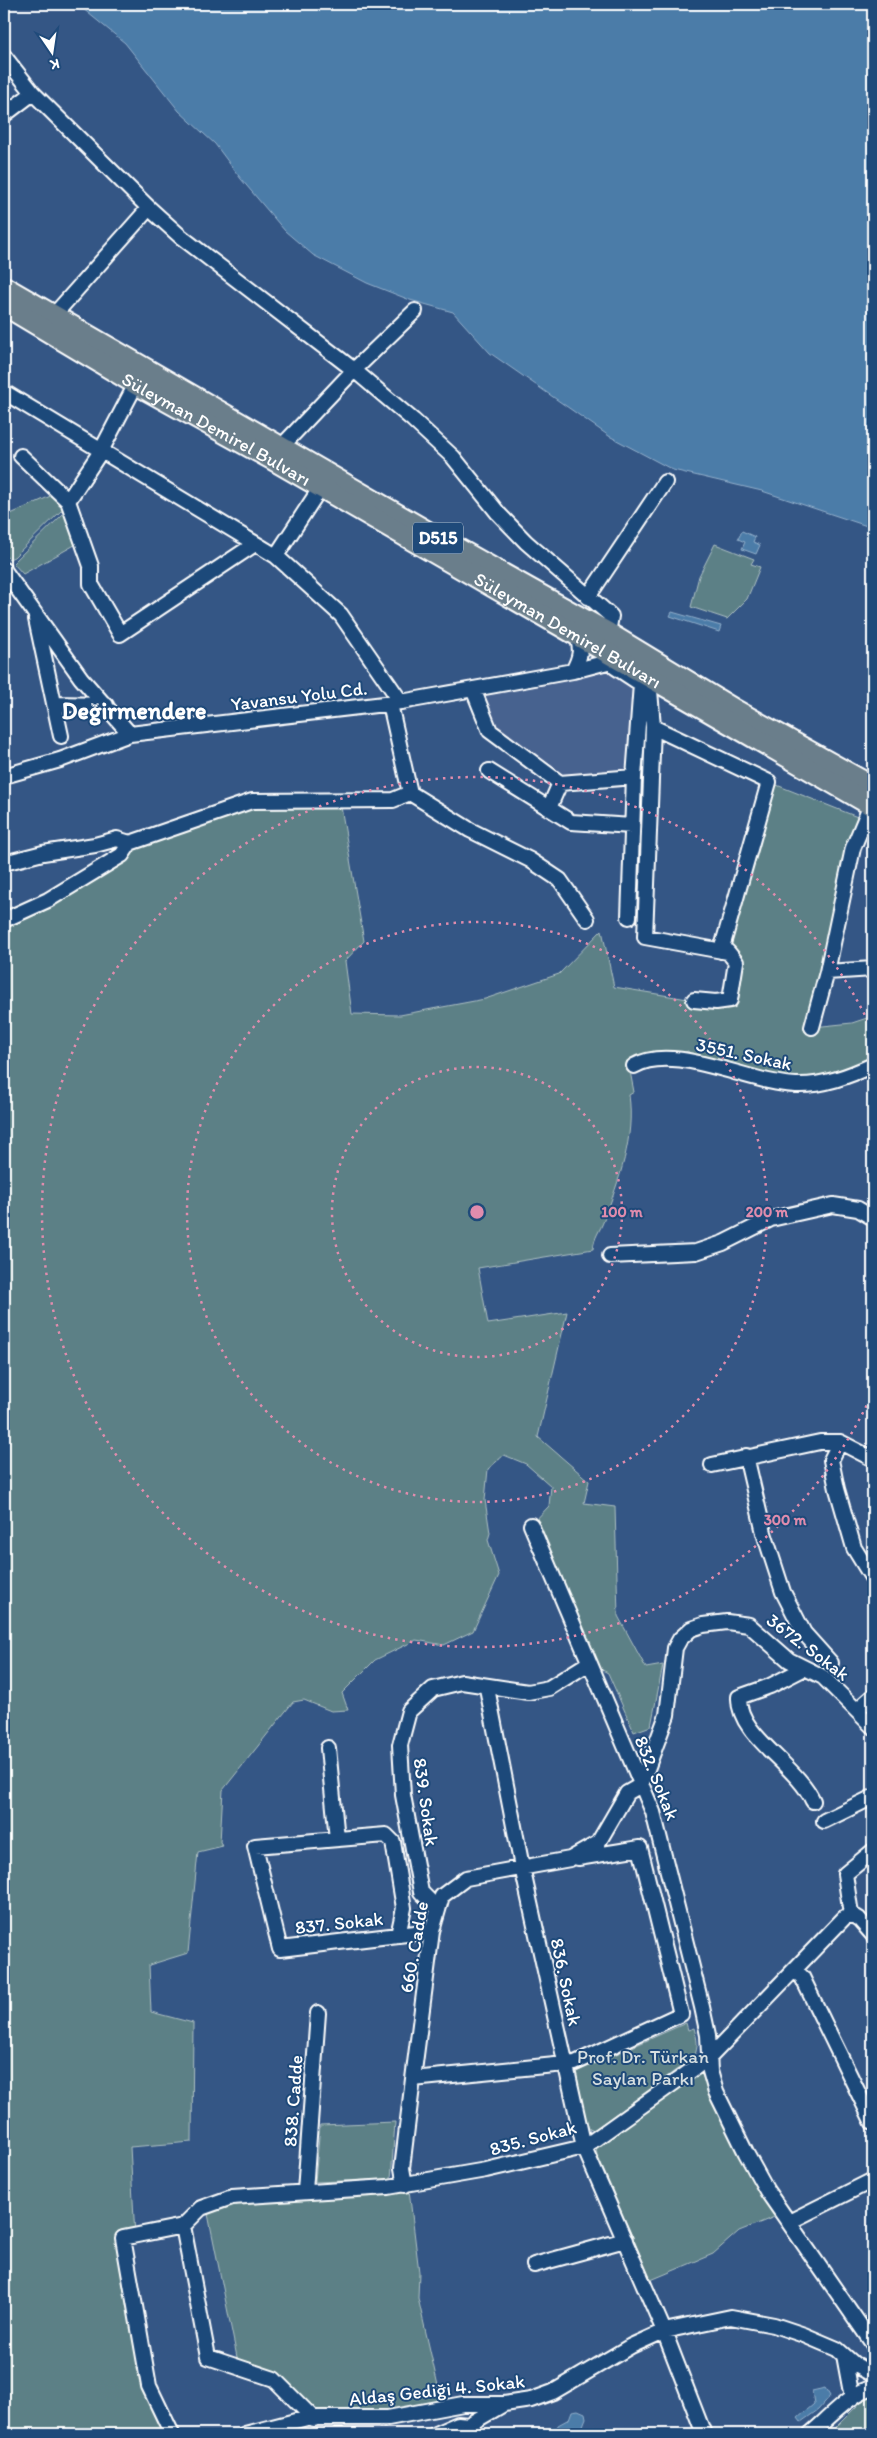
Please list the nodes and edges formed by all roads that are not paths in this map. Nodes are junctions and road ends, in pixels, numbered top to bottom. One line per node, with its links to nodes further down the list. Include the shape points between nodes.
1 (4, 56): 2 (street)
2 (33, 93): 3 (street); 4 (street)
3 (4, 115)
4 (149, 208): 8 (street); 9 (street, via 180,236)
5 (4, 287): 8 (highway, Süleyman Demirel Bulvarı / D515)
6 (4, 305): 10 (highway, Süleyman Demirel Bulvarı / D515, via 44,326)
7 (415, 311): 9 (street)
8 (54, 315): 12 (highway, Süleyman Demirel Bulvarı / D515)
9 (354, 370): 12 (street); 21 (street, via 454,456 498,513)
10 (136, 384): 13 (street); 16 (highway, Süleyman Demirel Bulvarı / D515)
11 (4, 392): 13 (street)
12 (282, 446): 23 (highway, Süleyman Demirel Bulvarı / D515)
13 (101, 452): 17 (street); 18 (street)
14 (21, 456): 17 (street)
15 (665, 482): 21 (street)
16 (321, 487): 19 (street); 24 (highway, Süleyman Demirel Bulvarı / D515)
17 (68, 501): 18 (street, via 91,566 91,584 120,634)
18 (255, 544): 19 (street)
19 (276, 556): 29 (street, via 341,615)
20 (5, 575): 22 (street)
21 (588, 596): 23 (street, via 611,616)
22 (35, 613): 30 (street); 31 (street, via 81,678)
23 (608, 633): 40 (highway, Süleyman Demirel Bulvarı / D515)
24 (576, 634): 25 (highway, Süleyman Demirel Bulvarı / D515); 26 (street, via 582,647)
25 (610, 661): 26 (street, Yavansu Yolu Cd.); 27 (street, via 612,666); 40 (highway, Süleyman Demirel Bulvarı / D515)
26 (573, 671): 28 (street, Yavansu Yolu Cd.)
27 (641, 684): 32 (street, via 650,690); 37 (street)
28 (473, 689): 29 (street, Yavansu Yolu Cd.); 38 (street, via 490,731)
29 (396, 703): 33 (street, Yavansu Yolu Cd.); 39 (street)
30 (54, 704): 31 (street); 34 (street)
31 (106, 705): 33 (street)
32 (653, 727): 48 (street, via 644,937); 48 (street, via 769,782)
33 (130, 734): 36 (street, Yavansu Yolu Cd., via 60,760)
34 (61, 736)
35 (489, 771): 41 (street)
36 (4, 776)
37 (634, 777): 38 (street); 42 (street)
38 (560, 783): 41 (street)
39 (410, 793): 43 (street, via 393,800 252,801); 46 (street, via 560,880)
40 (873, 799): 50 (street, via 853,848)
41 (549, 808): 42 (street, via 572,822)
42 (632, 826): 45 (street)
43 (130, 843): 44 (street, via 116,839); 47 (street, via 122,855 48,900)
44 (4, 863)
45 (629, 917)
46 (587, 919)
47 (4, 920)
48 (721, 951): 51 (street, via 728,952 736,962 730,1000)
49 (873, 970): 50 (street)
50 (827, 972): 52 (street)
51 (694, 1000)
52 (812, 1027)
53 (634, 1066): 54 (street, 3551. Sokak, via 643,1061 667,1058 694,1062 740,1076 796,1085 841,1079)
54 (873, 1066)
55 (873, 1218): 56 (street, via 858,1209 832,1205 771,1219 723,1243 696,1252)
56 (610, 1256)
57 (840, 1442): 58 (street); 59 (street, via 820,1442); 62 (street, via 831,1460 837,1489 854,1548)
58 (873, 1459)
59 (748, 1463): 60 (street); 64 (street, via 764,1533 783,1592 804,1633)
60 (712, 1466)
61 (531, 1525): 63 (street, 832. Sokak)
62 (873, 1579)
63 (589, 1663): 66 (street, 839. Sokak, via 549,1688 528,1692); 71 (street, 832. Sokak)
64 (831, 1663)
65 (805, 1668): 68 (street, 3672. Sokak, via 823,1676); 71 (street, 3672. Sokak, via 790,1660 749,1625 715,1622 690,1629 675,1648 667,1715); 73 (street, via 739,1697 739,1707 747,1724 798,1776)
66 (487, 1688): 78 (street, 836. Sokak); 79 (street, 839. Sokak, via 462,1682 433,1689 409,1711 400,1745 403,1795 421,1892)
67 (873, 1696): 68 (street)
68 (857, 1710): 69 (street, 3672. Sokak)
69 (873, 1727)
70 (328, 1748): 75 (street)
71 (641, 1785): 77 (street, 660. Cadde, via 627,1793 598,1843); 86 (street, 832. Sokak, via 664,1849 704,2014)
72 (873, 1797): 74 (street)
73 (813, 1801)
74 (824, 1821)
75 (337, 1839): 82 (street, via 386,1835 393,1842 404,1908); 82 (street, 837. Sokak, via 255,1846 280,1948)
76 (873, 1851): 80 (street, via 845,1874)
77 (570, 1859): 78 (street, 660. Cadde); 87 (street, via 640,1848 681,2014 574,2063)
78 (522, 1867): 79 (street, 660. Cadde, via 466,1878 442,1896); 87 (street, 836. Sokak)
79 (438, 1909): 81 (street, 660. Cadde)
80 (851, 1914): 83 (street, via 860,1919); 84 (street, 835. Sokak)
81 (432, 1931): 82 (street, 837. Sokak); 90 (street, 660. Cadde)
82 (398, 1935)
83 (873, 1935)
84 (795, 1970): 86 (street, 835. Sokak); 91 (street, via 802,1977)
85 (318, 2013): 95 (street, 838. Cadde)
86 (710, 2056): 88 (street, 835. Sokak); 89 (street, 832. Sokak)
87 (564, 2064): 90 (street); 92 (street, 836. Sokak)
88 (693, 2068): 89 (street, via 704,2066); 92 (street, 835. Sokak)
89 (710, 2071): 96 (street, 832. Sokak, via 716,2092 746,2153)
90 (413, 2079): 94 (street, 660. Cadde, via 402,2168)
91 (873, 2123)
92 (584, 2146): 94 (street, 835. Sokak, via 486,2170); 98 (street, 836. Sokak)
93 (873, 2180): 96 (street)
94 (405, 2185): 95 (street, 835. Sokak)
95 (305, 2191): 97 (street, 835. Sokak, via 232,2197 201,2208)
96 (789, 2222): 101 (street, 832. Sokak)
97 (183, 2226): 107 (street, via 208,2357 274,2379); 109 (street, via 123,2238 149,2386)
98 (625, 2240): 99 (street); 100 (street, 836. Sokak)
99 (534, 2265)
100 (664, 2331): 102 (street, Aldaş Gediği 4. Sokak, via 730,2317 753,2320 804,2335 838,2349); 106 (street, Aldaş Gediği 4. Sokak, via 553,2392 531,2400); 112 (street, 836. Sokak)
101 (873, 2342)
102 (844, 2355): 103 (street, Aldaş Gediği 4. Sokak); 105 (street)
103 (873, 2375)
104 (873, 2388): 105 (street)
105 (852, 2398): 113 (street)
106 (504, 2404): 107 (street, Aldaş Gediği 4. Sokak, via 463,2404 388,2418); 108 (street)
107 (314, 2419): 110 (street, Aldaş Gediği 4. Sokak)
108 (473, 2430): 111 (street, via 458,2424)
109 (172, 2434)
110 (245, 2434)
111 (435, 2434)
112 (704, 2434)
113 (810, 2434)

